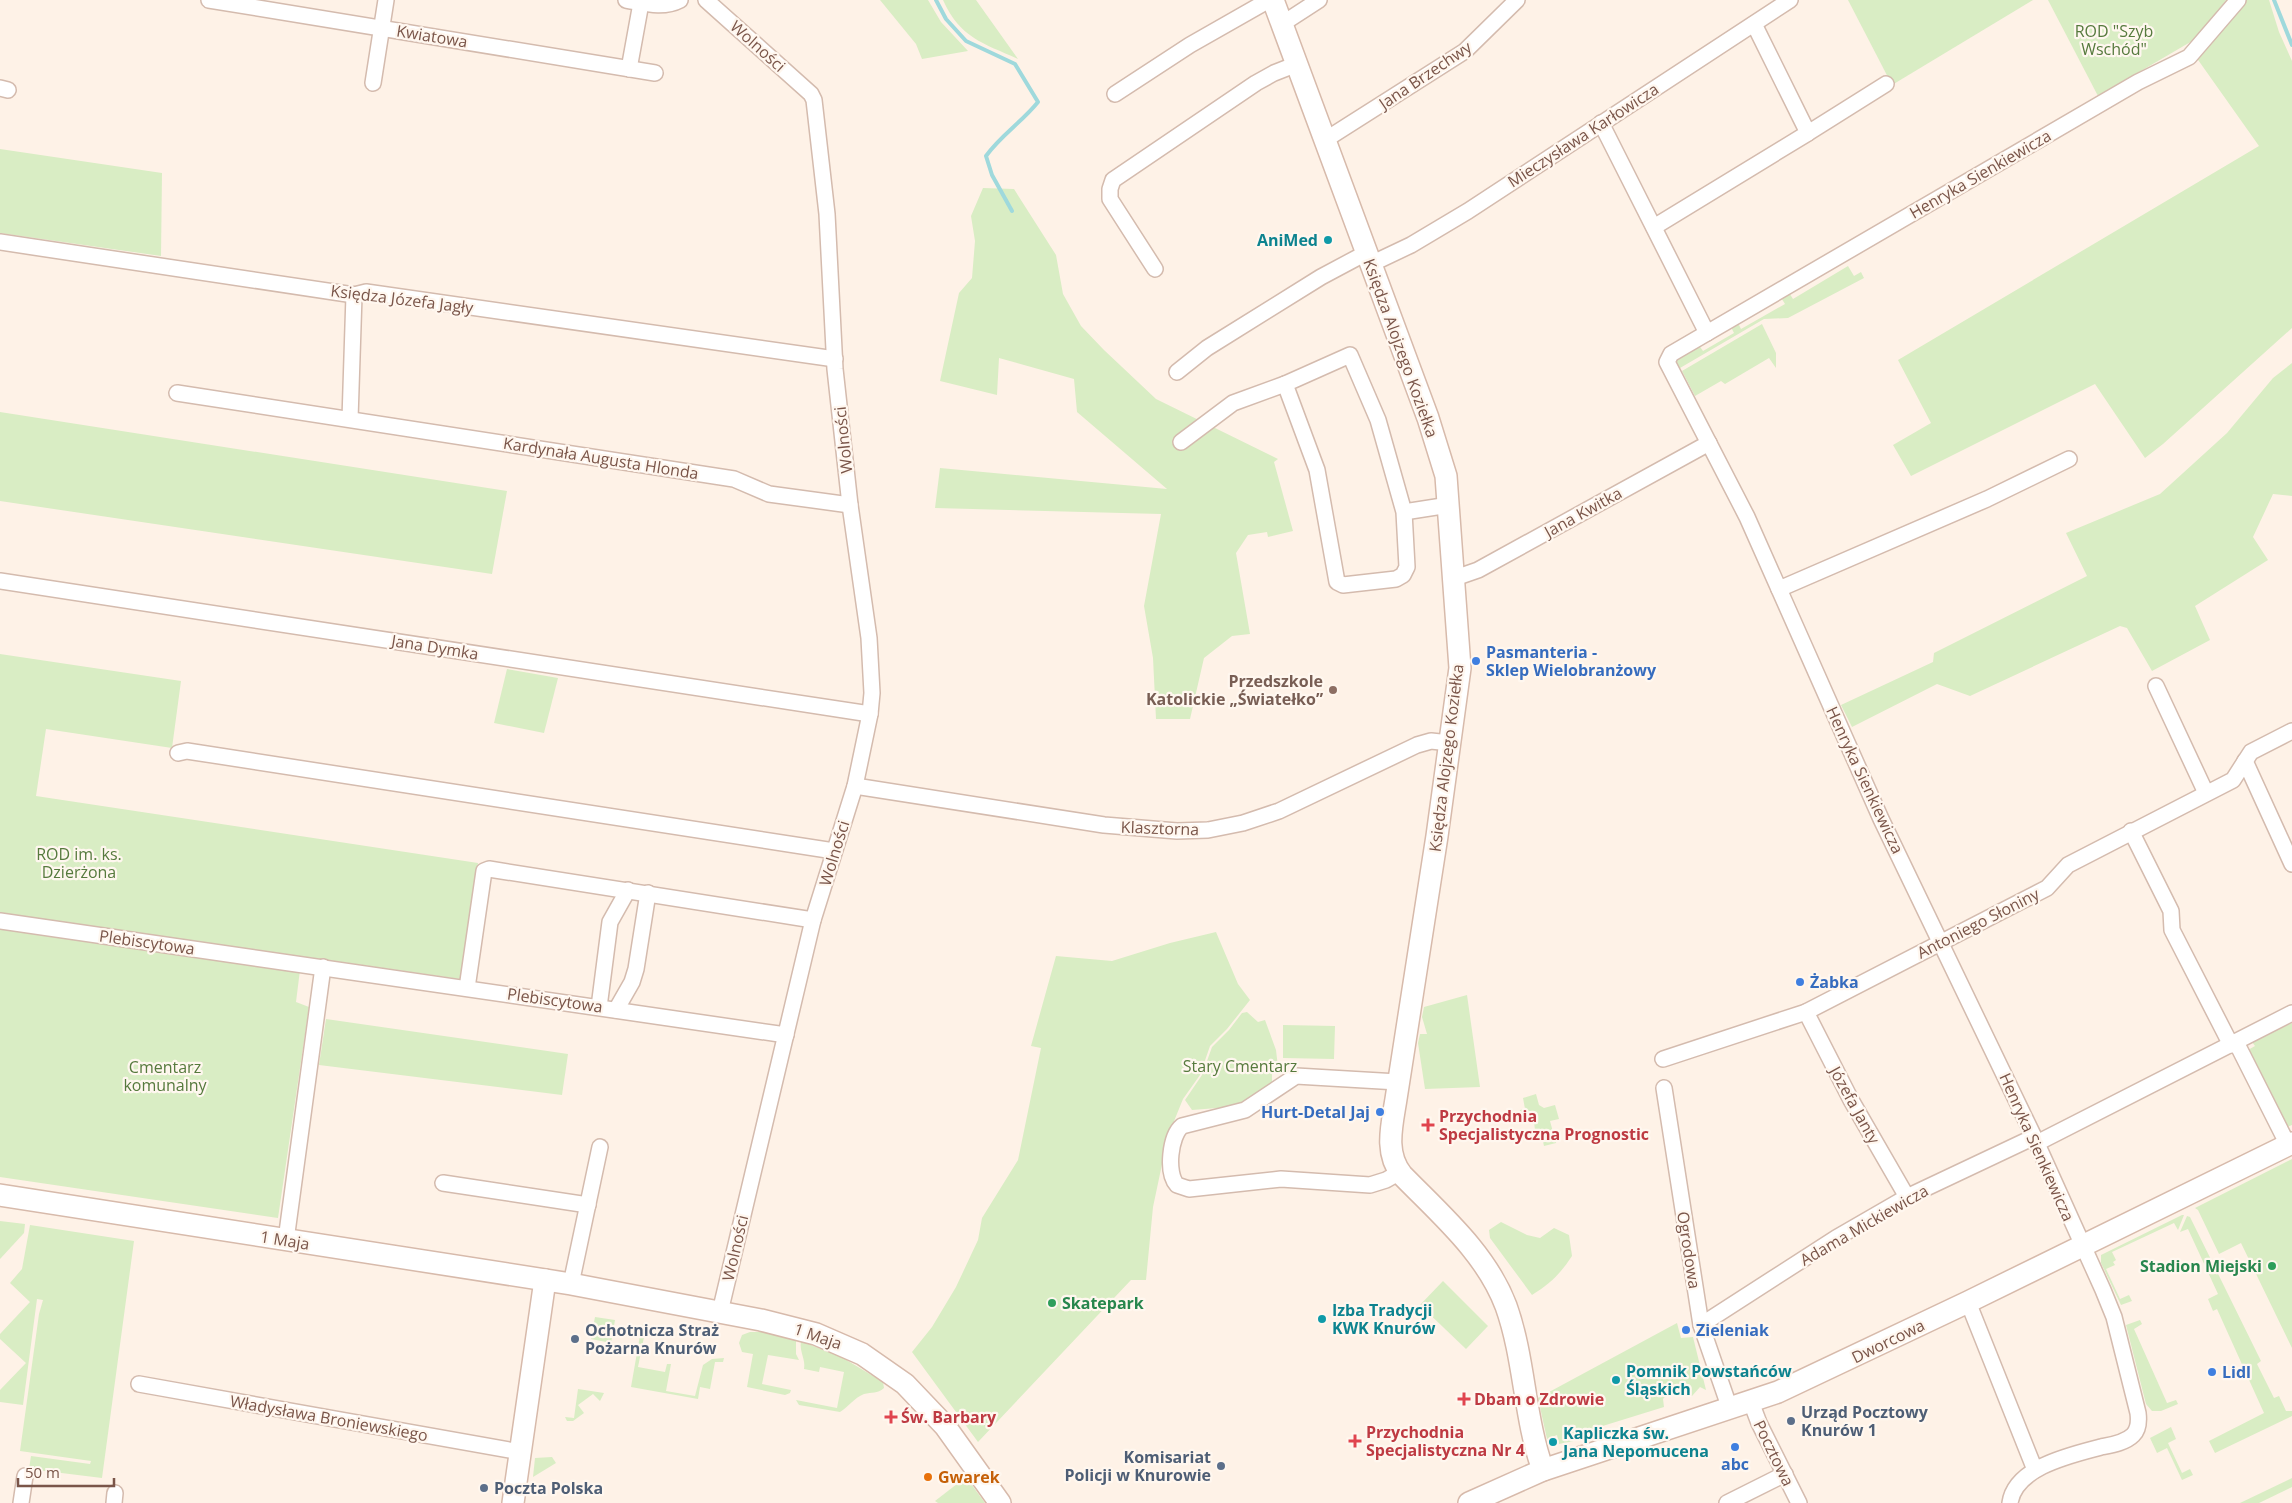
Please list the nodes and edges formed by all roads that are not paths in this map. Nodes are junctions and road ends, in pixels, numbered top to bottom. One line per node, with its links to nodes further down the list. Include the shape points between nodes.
1 (209, 0): 14 (street, Kwiatowa)
2 (386, 0): 14 (street)
3 (680, 0): 11 (street, via 662,6)
4 (706, 0): 30 (street, Wolności, via 814,100 827,214)
5 (1269, 0): 20 (street, via 1190,45)
6 (1273, 0): 12 (street, Księdza Alojzego Koziełka)
7 (1319, 0): 12 (street)
8 (1517, 0): 23 (street, Jana Brzechwy, via 1465,51)
9 (1790, 0): 13 (street, Mieczysława Karłowicza)
10 (2238, 0): 29 (street, Henryka Sienkiewicza, via 2189,57 2138,82)
11 (633, 1): 16 (street)
12 (1282, 24): 15 (street, Księdza Alojzego Koziełka)
13 (1754, 24): 21 (street, Mieczysława Karłowicza); 22 (street)
14 (382, 28): 16 (street, Kwiatowa); 18 (street)
15 (1297, 64): 23 (street, Księdza Alojzego Koziełka); 27 (street, via 1249,87 1113,180 1110,199)
16 (629, 69): 17 (street, Kwiatowa)
17 (655, 73)
18 (374, 84)
19 (1886, 84): 22 (street)
20 (1115, 94)
21 (1601, 123): 24 (street); 26 (street, Mieczysława Karłowicza, via 1439,229)
22 (1808, 133): 24 (street)
23 (1324, 140): 26 (street, Księdza Alojzego Koziełka)
24 (1654, 227): 29 (street)
25 (0, 242): 28 (street, Księdza Józefa Jagły)
26 (1368, 259): 31 (street, Mieczysława Karłowicza, via 1321,277 1207,348); 39 (street, Księdza Alojzego Koziełka, via 1428,418 1446,476)
27 (1155, 268)
28 (354, 295): 30 (street, Księdza Józefa Jagły, via 366,292); 34 (street)
29 (1707, 332): 36 (street, Henryka Sienkiewicza, via 1670,354 1667,362)
30 (835, 359): 38 (street, Wolności)
31 (1177, 372)
32 (1285, 384): 35 (street, via 1234,403); 40 (street, via 1350,355 1378,420); 40 (street, via 1318,470 1337,582 1343,585 1403,576 1406,568)
33 (177, 394): 34 (street, Kardynała Augusta Hlonda)
34 (350, 419): 38 (street, Kardynała Augusta Hlonda, via 734,479 769,494)
35 (1181, 442)
36 (1709, 443): 41 (street, Jana Kwitka, via 1475,572); 43 (street, Henryka Sienkiewicza, via 1744,510)
37 (2069, 459): 43 (street, via 1987,499)
38 (850, 505): 45 (street, Wolności, via 869,638)
39 (1449, 505): 40 (street); 41 (street, Księdza Alojzego Koziełka)
40 (1404, 512)
41 (1455, 578): 47 (street, Księdza Alojzego Koziełka, via 1460,668)
42 (0, 581): 45 (street, Jana Dymka)
43 (1779, 589): 59 (street, Henryka Sienkiewicza, via 1877,811)
44 (2156, 686): 51 (street)
45 (870, 714): 50 (street, Wolności)
46 (2292, 731): 49 (street, Antoniego Słoniny, via 2251,752)
47 (1450, 742): 50 (street, Klasztorna, via 1431,741 1417,745 1279,811 1208,830 1104,825); 69 (street, Księdza Alojzego Koziełka)
48 (178, 753): 53 (street, via 187,751)
49 (2245, 761): 51 (street, Antoniego Słoniny, via 2233,780); 54 (street)
50 (855, 786): 53 (street, Wolności)
51 (2206, 793): 52 (street, Antoniego Słoniny)
52 (2131, 831): 59 (street, Antoniego Słoniny, via 2068,865 2047,888); 67 (street, via 2171,911 2172,930)
53 (834, 851): 57 (street, Wolności)
54 (2292, 864)
55 (628, 890): 56 (street); 61 (street, via 488,869 484,872); 62 (street, via 610,922)
56 (648, 893): 57 (street); 63 (street, via 636,969)
57 (813, 920): 66 (street, Wolności)
58 (0, 921): 60 (street, Plebiscytowa)
59 (1941, 942): 64 (street, Antoniego Słoniny); 71 (street, Henryka Sienkiewicza)
60 (323, 967): 61 (street, Plebiscytowa); 79 (street)
61 (467, 988): 62 (street, Plebiscytowa)
62 (599, 1007): 63 (street, Plebiscytowa)
63 (616, 1010): 66 (street, Plebiscytowa)
64 (1806, 1012): 68 (street, Antoniego Słoniny); 77 (street, Józefa Janty, via 1845,1089)
65 (2292, 1013): 67 (street, Adama Mickiewicza)
66 (786, 1035): 84 (street, Wolności)
67 (2233, 1044): 71 (street, Adama Mickiewicza); 72 (street)
68 (1664, 1060)
69 (1398, 1082): 74 (street, Księdza Alojzego Koziełka, via 1391,1137 1393,1160); 74 (street, via 1296,1076 1245,1110 1182,1126 1174,1138 1170,1173 1177,1185 1189,1189 1281,1179 1370,1185)
70 (1664, 1088): 85 (street, Ogrodowa)
71 (2035, 1140): 77 (street, Adama Mickiewicza); 80 (street, Henryka Sienkiewicza)
72 (2290, 1144): 80 (street, Dworcowa)
73 (600, 1147): 78 (street)
74 (1400, 1172): 90 (street, Księdza Alojzego Koziełka, via 1470,1245 1499,1291 1510,1319)
75 (443, 1183): 78 (street)
76 (0, 1195): 79 (street, 1 Maja)
77 (1907, 1197): 85 (street, Adama Mickiewicza, via 1836,1238)
78 (588, 1205): 82 (street)
79 (286, 1240): 81 (street, 1 Maja)
80 (2082, 1246): 83 (street, Dworcowa); 91 (street, Henryka Sienkiewicza, via 2114,1317 2139,1423 2134,1433 2122,1441)
81 (545, 1280): 82 (street, 1 Maja); 89 (street)
82 (571, 1284): 84 (street, 1 Maja)
83 (1968, 1302): 87 (street, Dworcowa, via 1822,1373); 91 (street)
84 (720, 1312): 96 (street, 1 Maja, via 816,1334 884,1367 935,1413)
85 (1701, 1325): 88 (street, Ogrodowa)
86 (139, 1384): 89 (street, Władysława Broniewskiego)
87 (1751, 1402): 88 (street, Dworcowa); 92 (street, Pocztowa)
88 (1730, 1409): 90 (street, Dworcowa)
89 (520, 1452): 95 (street)
90 (1543, 1470): 97 (street, Dworcowa)
91 (2035, 1470): 100 (street, via 2018,1482)
92 (1785, 1474): 98 (street); 99 (street, Pocztowa)
93 (25, 1476): 94 (street)
94 (21, 1503)
95 (513, 1503)
96 (1000, 1503)
97 (1469, 1503)
98 (1728, 1503)
99 (1799, 1503)
100 (2010, 1503)

